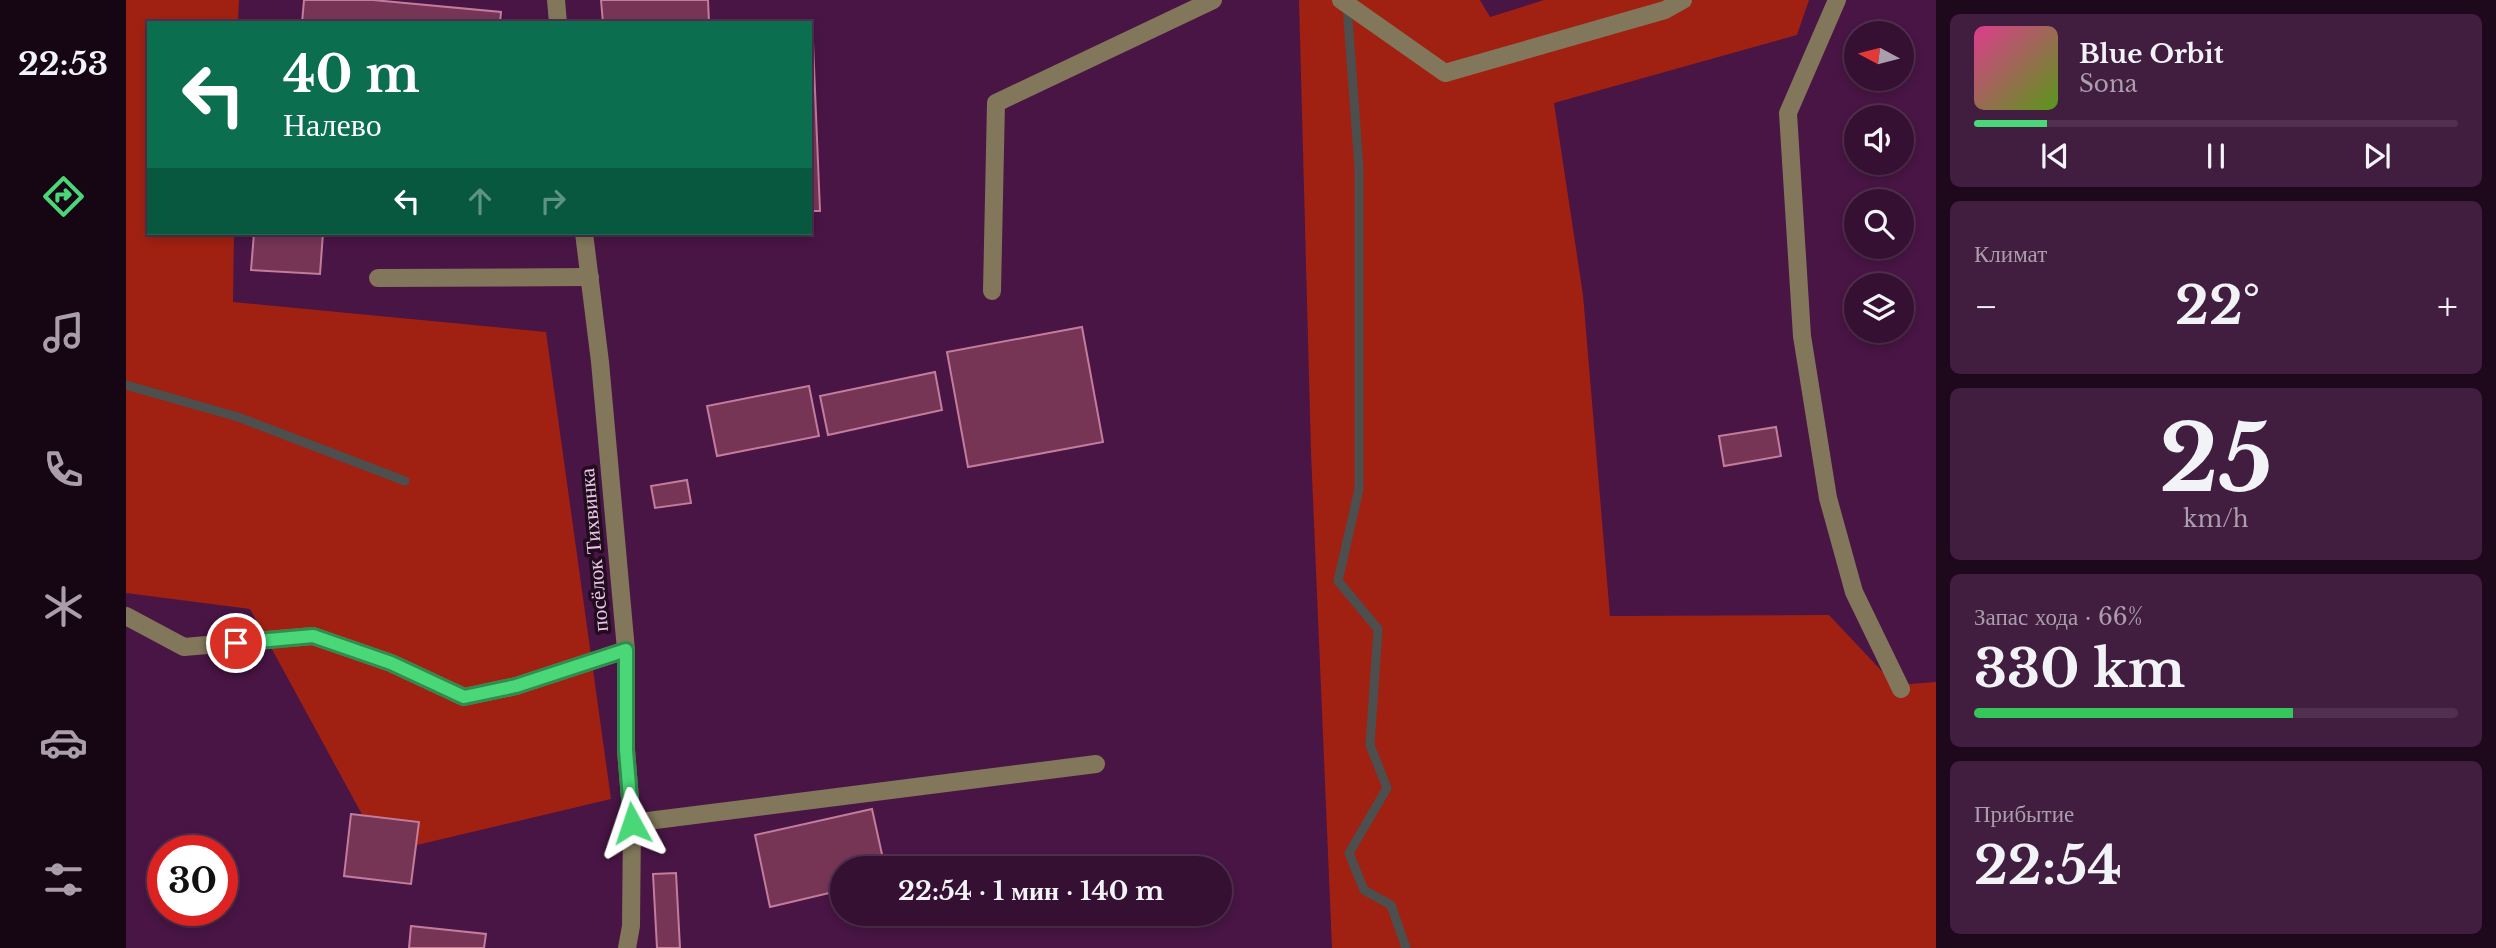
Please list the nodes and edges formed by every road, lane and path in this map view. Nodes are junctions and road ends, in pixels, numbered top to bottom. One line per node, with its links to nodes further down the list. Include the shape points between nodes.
1 (556, 0): 6 (street)
2 (1213, 0): 10 (street, via 996,103)
3 (1341, 0): 4 (street, via 1445,74 1665,10)
4 (1684, 0)
5 (1837, 0): 13 (street, via 1788,113 1802,335 1828,498 1854,592)
6 (558, 21)
7 (584, 235): 8 (street, посёлок Тихвинка)
8 (590, 277): 9 (street); 12 (street, посёлок Тихвинка)
9 (377, 278)
10 (992, 291)
11 (126, 616): 12 (street, via 184,647 313,636 391,663 464,697 516,686)
12 (626, 650): 15 (street, посёлок Тихвинка)
13 (1901, 688)
14 (1096, 764): 15 (street)
15 (632, 823): 16 (street, посёлок Тихвинка, via 631,926)
16 (626, 948)

